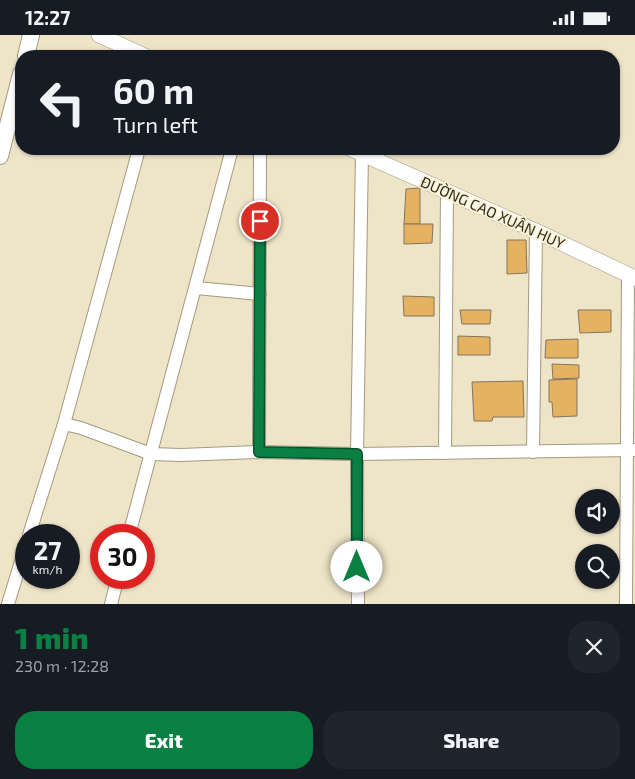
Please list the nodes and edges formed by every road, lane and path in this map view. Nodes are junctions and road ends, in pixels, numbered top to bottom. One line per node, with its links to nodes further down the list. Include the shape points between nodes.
1 (31, 35): 3 (main road)
2 (99, 35): 4 (street)
3 (27, 50)
4 (132, 50)
5 (15, 97): 11 (main road)
6 (137, 155): 17 (street)
7 (230, 155): 15 (street)
8 (260, 155): 16 (street)
9 (356, 155): 23 (street)
10 (365, 155): 12 (street, ĐƯỜNG CAO XUÂN HUY)
11 (0, 156)
12 (447, 191): 13 (street, ĐƯỜNG CAO XUÂN HUY); 21 (street)
13 (536, 231): 14 (street, ĐƯỜNG CAO XUÂN HUY); 20 (street)
14 (632, 277): 18 (street)
15 (196, 288): 16 (street); 22 (street)
16 (260, 294): 19 (street)
17 (64, 424): 22 (street); 24 (street)
18 (631, 450): 20 (street); 31 (street)
19 (259, 452): 22 (street); 23 (street)
20 (533, 452): 21 (street)
21 (445, 453): 23 (street)
22 (151, 454): 25 (street)
23 (357, 454): 30 (street)
24 (33, 524)
25 (132, 524)
26 (15, 581): 28 (street)
27 (114, 589): 29 (street)
28 (8, 604)
29 (110, 604)
30 (358, 604)
31 (626, 604)

